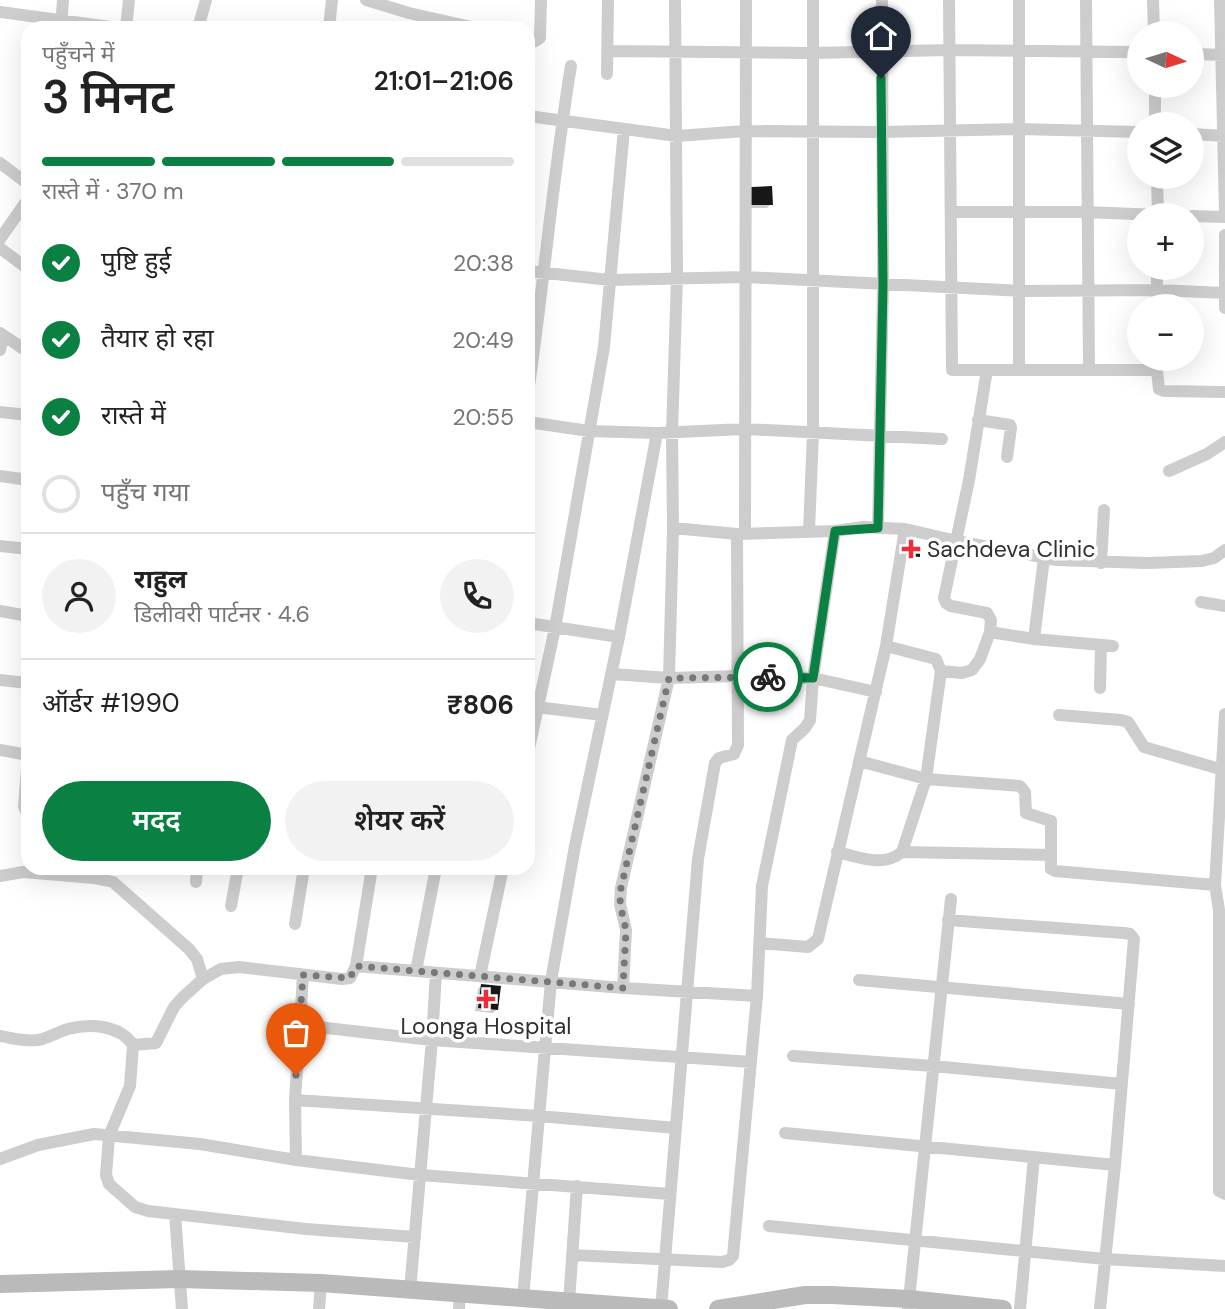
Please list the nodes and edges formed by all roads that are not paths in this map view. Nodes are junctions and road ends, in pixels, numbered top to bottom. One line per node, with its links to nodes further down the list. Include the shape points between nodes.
1 (63, 0): 19 (street)
2 (129, 0): 20 (street)
3 (206, 0): 21 (street)
4 (332, 0): 22 (street)
5 (366, 0): 23 (street)
6 (541, 0): 25 (street, via 540,38)
7 (608, 0): 27 (street)
8 (675, 0): 33 (street)
9 (746, 0): 29 (street)
10 (813, 0): 34 (street)
11 (882, 0): 28 (street)
12 (949, 0): 26 (street)
13 (1019, 0): 30 (street)
14 (1086, 0): 31 (street)
15 (1153, 0): 24 (street)
16 (1220, 0): 36 (street)
17 (0, 12): 18 (street)
18 (46, 21)
19 (62, 21)
20 (127, 21)
21 (200, 21)
22 (330, 21)
23 (445, 21)
24 (1154, 21)
25 (535, 41)
26 (949, 50): 28 (street); 30 (street); 43 (street)
27 (609, 51): 33 (street); 38 (street)
28 (882, 51): 34 (street); 47 (street)
29 (746, 52): 33 (street); 34 (street); 45 (street)
30 (1018, 52): 31 (street); 44 (street)
31 (1085, 52): 32 (street); 46 (street)
32 (1127, 52)
33 (676, 53): 50 (street)
34 (813, 53): 42 (street)
35 (1204, 54): 36 (street)
36 (1223, 55): 51 (street)
37 (571, 66): 40 (street)
38 (607, 74)
39 (535, 117): 40 (street)
40 (562, 120): 41 (street); 66 (street)
41 (624, 129): 50 (street); 69 (street)
42 (814, 130): 45 (street); 47 (street); 70 (street)
43 (950, 130): 44 (street); 47 (street); 55 (street)
44 (1019, 130): 46 (street); 56 (street)
45 (745, 131): 50 (street); 68 (street)
46 (1086, 131): 48 (street); 57 (street)
47 (881, 132): 72 (street)
48 (1127, 132)
49 (1204, 135): 51 (street)
50 (677, 136): 67 (street)
51 (1224, 136): 59 (street)
52 (0, 163): 53 (street)
53 (21, 179)
54 (21, 209): 62 (street)
55 (951, 212): 56 (street); 73 (street)
56 (1020, 212): 57 (street); 76 (street)
57 (1086, 212): 58 (street); 74 (street)
58 (1127, 214)
59 (1225, 215): 60 (street)
60 (1204, 216)
61 (1225, 235): 77 (street)
62 (0, 239)
63 (0, 248): 64 (street)
64 (21, 264)
65 (535, 272): 66 (street)
66 (545, 273): 69 (street); 81 (street)
67 (677, 277): 68 (street); 69 (street); 95 (street)
68 (746, 277): 70 (street); 93 (street)
69 (610, 280): 94 (street)
70 (814, 280): 72 (street); 97 (street)
71 (1157, 280): 75 (street)
72 (883, 285): 73 (street); 98 (street)
73 (953, 288): 76 (street); 85 (street, via 950,366 957,371)
74 (1089, 290): 75 (street); 76 (street); 84 (street)
75 (1157, 290): 77 (street); 78 (street)
76 (1021, 291): 86 (street)
77 (1225, 293): 79 (street)
78 (1157, 294)
79 (1225, 308)
80 (1, 343): 82 (street)
81 (535, 344)
82 (21, 350)
83 (1127, 366): 84 (street)
84 (1089, 369): 86 (street)
85 (988, 370): 86 (street); 91 (street)
86 (1019, 370)
87 (1157, 371): 88 (street, via 1157,385 1164,391)
88 (1225, 392)
89 (0, 412): 90 (street)
90 (21, 414)
91 (978, 420): 101 (street, via 1010,425); 112 (street)
92 (535, 423): 94 (street)
93 (745, 429): 95 (street); 97 (street); 111 (street)
94 (589, 431): 96 (street); 123 (street)
95 (672, 432): 96 (street); 106 (street)
96 (657, 433): 125 (street)
97 (813, 433): 98 (street); 109 (street)
98 (881, 436): 99 (street); 107 (street)
99 (942, 439)
100 (1225, 442): 102 (street)
101 (1007, 457)
102 (1169, 471)
103 (0, 476): 104 (street)
104 (21, 479)
105 (1104, 510): 117 (street)
106 (673, 528): 111 (street); 131 (street)
107 (878, 528): 108 (street); 110 (street)
108 (905, 529): 112 (street); 127 (street)
109 (810, 531): 110 (street); 111 (street)
110 (835, 531): 132 (street)
111 (741, 534): 130 (street)
112 (957, 541): 116 (street); 124 (street, via 944,598 951,606 987,614)
113 (0, 545): 114 (street)
114 (21, 548)
115 (1225, 550): 117 (street, via 1202,561)
116 (1044, 558): 117 (street); 126 (street)
117 (1101, 563)
118 (1201, 602): 119 (street)
119 (1225, 606)
120 (0, 611): 121 (street)
121 (21, 615)
122 (535, 624): 123 (street)
123 (555, 628): 125 (street); 137 (street)
124 (990, 632): 126 (street); 128 (street, via 972,670)
125 (619, 637): 129 (street)
126 (1034, 639): 135 (street, via 1107,645)
127 (886, 646): 128 (street, via 932,657); 136 (street)
128 (942, 671): 147 (street)
129 (612, 674): 131 (street); 140 (street)
130 (737, 676): 131 (street); 132 (street); 179 (street, via 738,750 719,758 713,771 698,859)
131 (669, 678): 178 (street, via 621,888 626,930)
132 (813, 678): 136 (street); 167 (street, via 810,720 792,740 764,869)
133 (0, 680): 134 (street)
134 (21, 682)
135 (1100, 688)
136 (876, 692): 145 (street)
137 (535, 700)
138 (535, 707): 140 (street)
139 (1225, 714): 142 (street)
140 (602, 715): 175 (street)
141 (1059, 715): 146 (street, via 1128,722 1144,747)
142 (1223, 749): 146 (street)
143 (0, 750): 144 (street)
144 (21, 754)
145 (859, 761): 147 (street); 148 (street)
146 (1220, 769): 161 (street)
147 (926, 779): 149 (street); 150 (street, via 1020,786 1026,813 1051,821)
148 (837, 852): 149 (street, via 880,861); 167 (street, via 816,942 808,947)
149 (902, 852): 150 (street)
150 (1051, 855): 161 (street, via 1055,872)
151 (21, 872): 159 (street)
152 (99, 875): 173 (street, via 121,888 189,949)
153 (196, 875): 160 (street)
154 (237, 875): 163 (street)
155 (303, 875): 166 (street)
156 (371, 875): 168 (street)
157 (435, 875): 169 (street)
158 (502, 875): 172 (street)
159 (0, 876)
160 (196, 882)
161 (1215, 886): 164 (street)
162 (951, 899): 165 (street)
163 (231, 906)
164 (1222, 910): 176 (street)
165 (948, 920): 177 (street); 181 (street, via 1130,934 1134,946)
166 (295, 924)
167 (760, 943): 180 (street)
168 (356, 966): 169 (street); 171 (street, via 350,978)
169 (416, 971): 170 (street)
170 (436, 973): 172 (street); 184 (street)
171 (303, 975): 173 (street, via 230,967); 182 (street)
172 (480, 976): 175 (street)
173 (204, 979): 185 (street, via 174,1007 156,1043)
174 (859, 980): 177 (street)
175 (551, 981): 178 (street); 186 (street)
176 (1222, 984): 187 (street)
177 (942, 986): 181 (street); 191 (street)
178 (623, 988): 179 (street)
179 (686, 991): 180 (street); 189 (street)
180 (757, 996): 190 (street)
181 (1129, 1004): 192 (street)
182 (300, 1025): 184 (street); 193 (street)
183 (0, 1036): 185 (street, via 40,1040 71,1028 92,1027 121,1032)
184 (432, 1040): 186 (street); 194 (street)
185 (133, 1045): 199 (street, via 127,1098)
186 (544, 1049): 189 (street); 195 (street)
187 (1222, 1050): 197 (street)
188 (793, 1056): 191 (street)
189 (680, 1058): 190 (street); 196 (street)
190 (751, 1062): 216 (street, via 733,1256 722,1262)
191 (933, 1066): 192 (street); 200 (street)
192 (1122, 1084): 204 (street)
193 (295, 1100): 194 (street); 203 (street)
194 (426, 1108): 195 (street); 205 (street)
195 (539, 1116): 196 (street); 206 (street)
196 (676, 1128): 208 (street)
197 (1222, 1131): 209 (street, via 1219,1191)
198 (785, 1133): 200 (street)
199 (109, 1136): 202 (street, via 74,1136); 203 (street, via 200,1144); 210 (street, via 105,1163 109,1184 135,1207)
200 (925, 1147): 201 (street); 213 (street)
201 (1034, 1157): 204 (street); 214 (street)
202 (0, 1159)
203 (296, 1160): 205 (street)
204 (1115, 1165): 217 (street)
205 (420, 1175): 206 (street); 212 (street)
206 (534, 1182): 207 (street); 223 (street)
207 (577, 1186): 208 (street); 215 (street)
208 (670, 1194): 216 (street)
209 (1225, 1194)
210 (175, 1214): 212 (street); 219 (street)
211 (769, 1226): 213 (street)
212 (415, 1237): 222 (street)
213 (915, 1239): 214 (street); 227 (street)
214 (1026, 1250): 217 (street); 234 (street)
215 (572, 1255): 216 (street); 225 (street)
216 (665, 1259): 228 (street)
217 (1105, 1259): 218 (street); 235 (street)
218 (1225, 1266)
219 (178, 1279): 220 (main road); 221 (main road); 229 (street)
220 (321, 1283): 222 (main road); 230 (street)
221 (0, 1284)
222 (410, 1290): 224 (main road)
223 (523, 1298): 224 (main road); 225 (main road)
224 (459, 1301)
225 (569, 1302): 228 (main road)
226 (805, 1302): 227 (main road); 232 (main road)
227 (908, 1304): 233 (main road)
228 (661, 1308): 231 (main road)
229 (182, 1309)
230 (319, 1309)
231 (669, 1309)
232 (718, 1309)
233 (1003, 1309)
234 (1020, 1309)
235 (1100, 1309)

